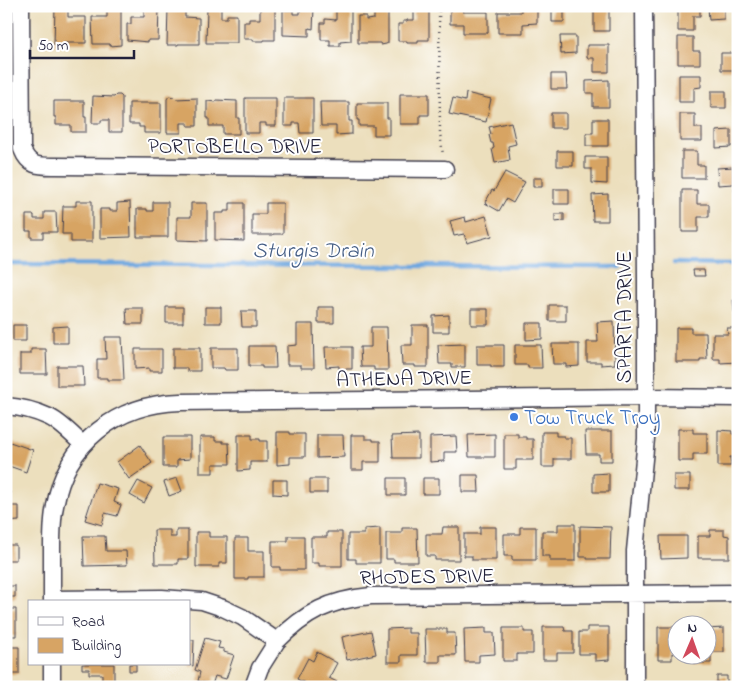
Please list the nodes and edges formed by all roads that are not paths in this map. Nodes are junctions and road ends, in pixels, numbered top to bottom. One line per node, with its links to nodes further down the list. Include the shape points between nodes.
1 (22, 6): 3 (street, PORTOBELLO DRIVE, via 22,150 35,165)
2 (644, 6): 4 (street, SPARTA DRIVE)
3 (445, 169)
4 (645, 398): 5 (street, ATHENA DRIVE); 7 (street, ATHENA DRIVE, via 168,402 125,413 97,431); 9 (street, SPARTA DRIVE, via 645,446 636,533)
5 (738, 398)
6 (6, 406): 7 (street, via 50,417)
7 (83, 445): 10 (street, ATHENA DRIVE, via 68,468 55,505)
8 (738, 593): 9 (street, RHODES DRIVE)
9 (634, 594): 11 (street, RHODES DRIVE, via 371,596 321,608); 15 (street, SPARTA DRIVE)
10 (52, 600): 11 (street, via 162,598 202,601 242,617)
11 (277, 641): 14 (street, RHODES DRIVE, via 260,668)
12 (52, 666): 13 (street)
13 (52, 687)
14 (253, 687)
15 (635, 687)

